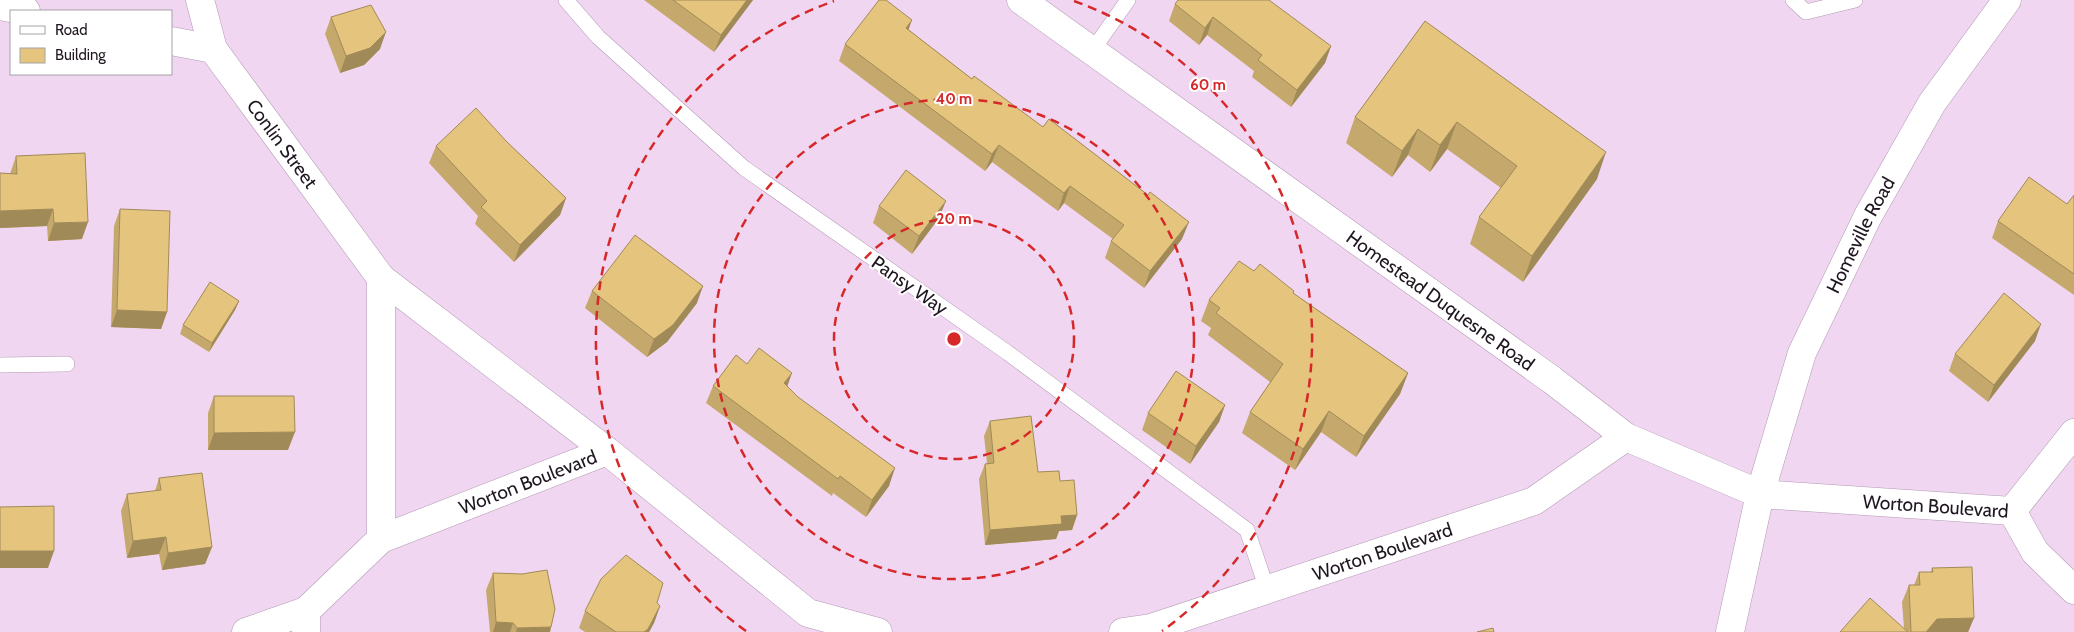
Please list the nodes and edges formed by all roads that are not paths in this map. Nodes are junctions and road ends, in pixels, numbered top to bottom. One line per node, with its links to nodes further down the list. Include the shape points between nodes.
1 (200, 0): 11 (street, Conlin Street)
2 (566, 0): 22 (lane, Pansy Way, via 598,37 744,168 1008,353 1247,530)
3 (1021, 0): 12 (street, Homestead Duquesne Road)
4 (1128, 0): 12 (lane)
5 (1794, 0): 6 (lane, via 1806,12)
6 (1855, 0)
7 (2008, 0): 19 (street, Homeville Road, via 1932,103 1868,216 1802,353)
8 (0, 6): 9 (street)
9 (21, 10)
10 (172, 41): 11 (street)
11 (213, 50): 13 (street, Conlin Street)
12 (1092, 51): 17 (street, Homestead Duquesne Road, via 1552,380)
13 (381, 278): 18 (street, Conlin Street); 21 (street)
14 (67, 364): 15 (lane)
15 (0, 365)
16 (2074, 433): 20 (street, Worton Boulevard)
17 (1626, 437): 19 (street, Homestead Duquesne Road); 22 (street, Worton Boulevard, via 1534,501)
18 (607, 451): 21 (street, Worton Boulevard); 26 (street, Worton Boulevard, via 808,613)
19 (1760, 494): 20 (street, Worton Boulevard); 28 (street)
20 (2012, 510): 23 (street, via 2035,552)
21 (381, 539): 24 (street, Worton Boulevard)
22 (1267, 589): 27 (street, Worton Boulevard, via 1151,628)
23 (2074, 590)
24 (306, 622): 25 (street, Worton Boulevard)
25 (246, 632)
26 (878, 632)
27 (1123, 632)
28 (1730, 632)

